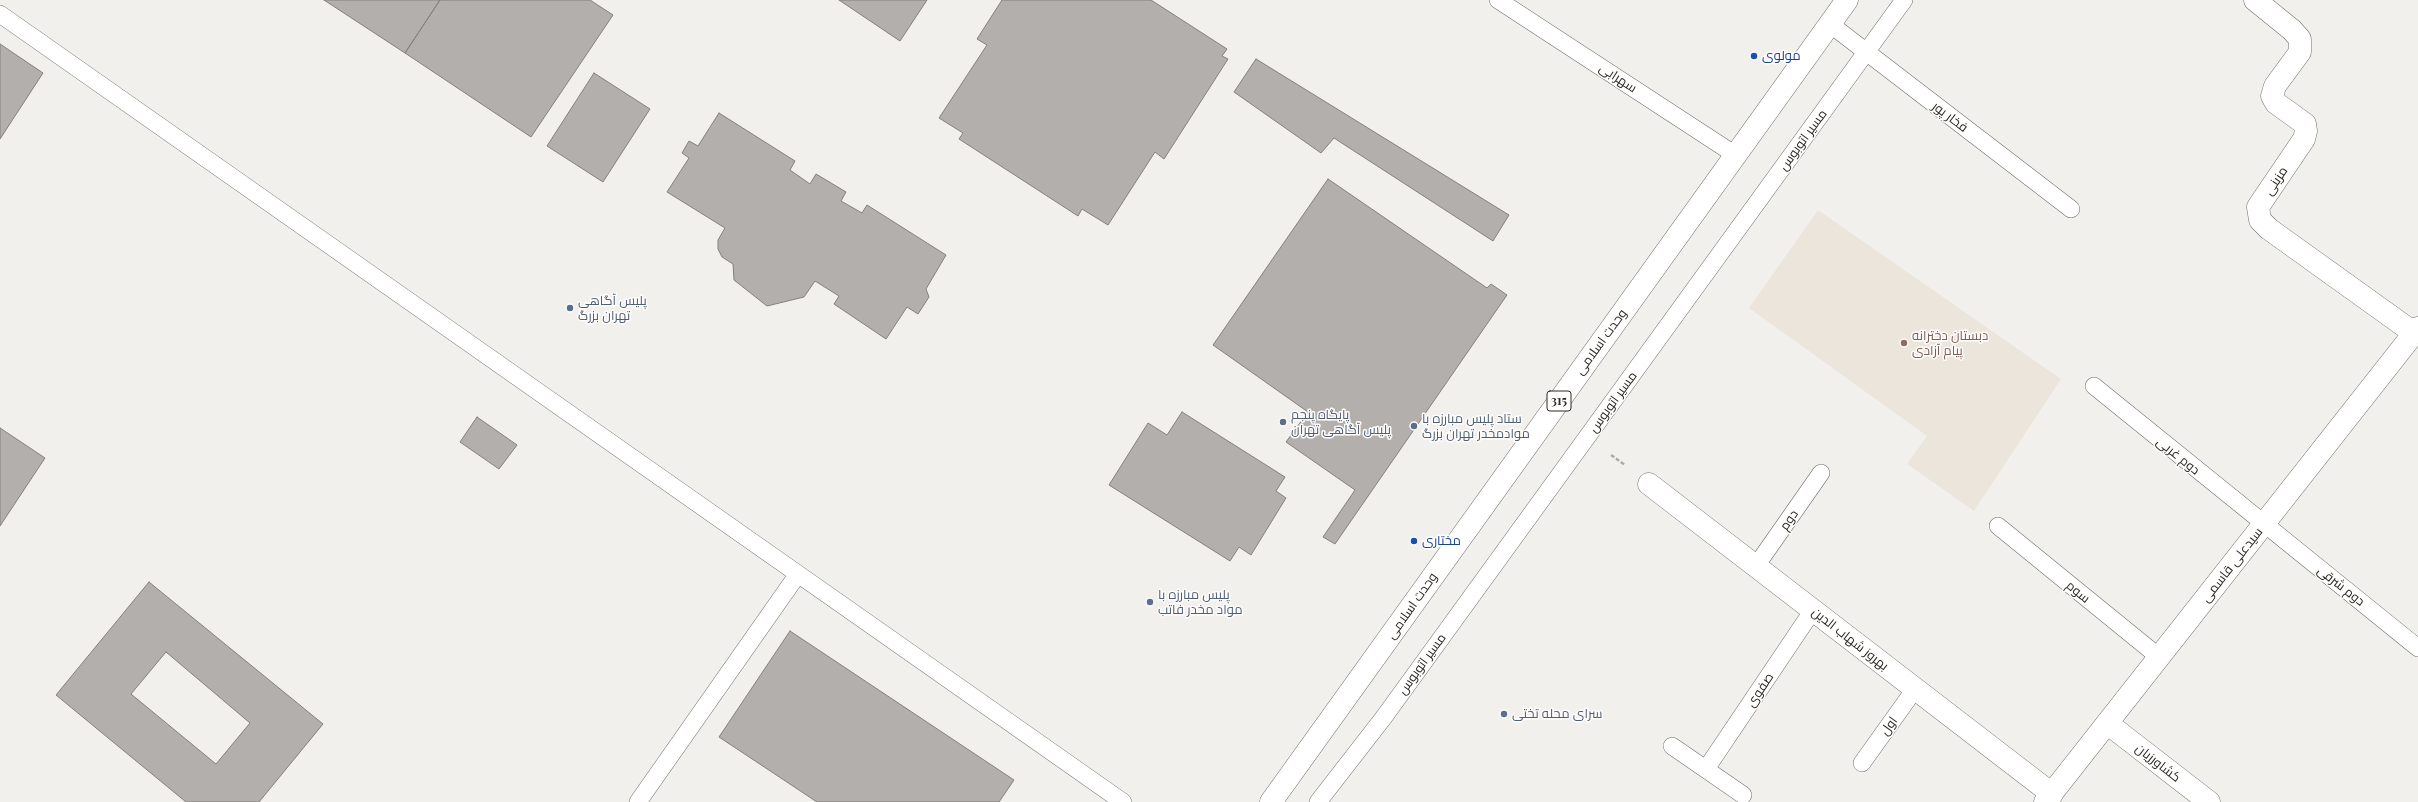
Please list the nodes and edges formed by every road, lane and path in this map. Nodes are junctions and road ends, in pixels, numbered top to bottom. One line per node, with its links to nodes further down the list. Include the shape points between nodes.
1 (1498, 0): 8 (lane, سهرابی)
2 (1847, 0): 6 (street, وحدت اسلامی / 315)
3 (1904, 0): 7 (lane, مسیر اتوبوس)
4 (2255, 0): 10 (street, مزینی, via 2300,39 2300,52 2275,86 2272,96 2276,103 2305,124 2306,131 2304,139 2258,207 2260,220)
5 (0, 14): 17 (lane)
6 (1830, 24): 7 (lane, فخار پور); 8 (street, وحدت اسلامی / 315)
7 (1867, 53): 9 (lane, فخار پور); 31 (lane, مسیر اتوبوس, via 1384,717)
8 (1737, 156): 30 (street, وحدت اسلامی / 315)
9 (2071, 209)
10 (2416, 330): 14 (street, سیدعلی قاسمی)
11 (2094, 386): 14 (lane, دوم غربی)
12 (1822, 473): 16 (lane, دوم)
13 (1649, 484): 16 (street, بهروز شهاب الدین)
14 (2263, 525): 19 (lane, دوم شرقی); 20 (street, سیدعلی قاسمی)
15 (1998, 526): 20 (lane, سوم)
16 (1756, 566): 18 (street, بهروز شهاب الدین)
17 (798, 574): 28 (lane); 29 (lane)
18 (1813, 610): 21 (street, بهروز شهاب الدین); 25 (lane, صفوی)
19 (2418, 648)
20 (2159, 657): 22 (street, سیدعلی قاسمی)
21 (1915, 689): 24 (lane, اول); 27 (street, بهروز شهاب الدین)
22 (2107, 723): 27 (street, سیدعلی قاسمی); 32 (street, کشاورزیان)
23 (1672, 746): 25 (lane)
24 (1862, 763)
25 (1706, 769): 26 (lane)
26 (1743, 795)
27 (2049, 798)
28 (638, 802)
29 (1123, 802)
30 (1271, 802)
31 (1318, 802)
32 (2209, 802)

